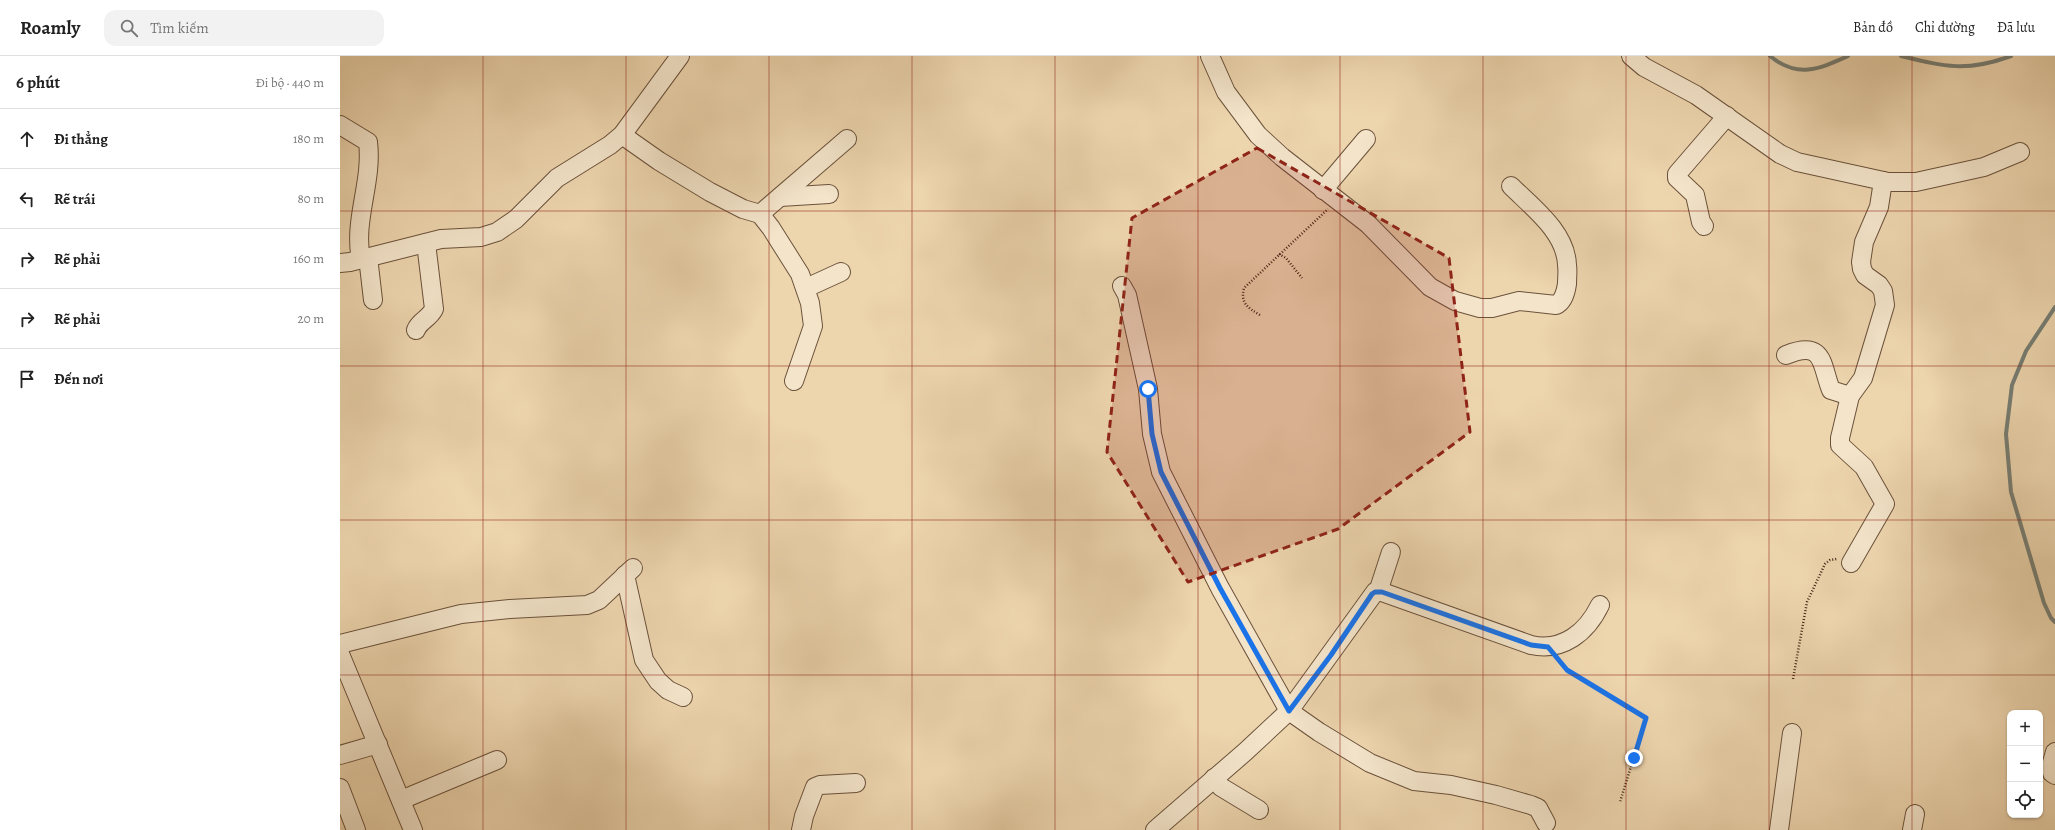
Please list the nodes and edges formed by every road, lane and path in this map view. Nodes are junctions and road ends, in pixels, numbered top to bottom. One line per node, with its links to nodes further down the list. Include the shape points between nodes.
1 (680, 56): 6 (street)
2 (1210, 56): 13 (street, via 1226,92 1258,135)
3 (1631, 56): 4 (street, via 1644,67 1696,95)
4 (1727, 116): 10 (street, via 1780,154 1797,162); 16 (street, via 1677,174 1677,178 1695,195)
5 (340, 125): 19 (street, via 368,142 366,187 358,232 358,244)
6 (622, 135): 15 (street, via 710,192 743,209); 17 (street, via 557,178 516,219 497,232 481,237 441,239)
7 (847, 139): 14 (street)
8 (1366, 139): 13 (street)
9 (2020, 152): 10 (street, via 1999,162 1951,176 1916,182)
10 (1883, 181): 30 (street, via 1879,206 1864,242 1861,262 1865,275 1879,284 1884,291 1886,305 1863,378)
11 (1511, 186): 13 (street, via 1557,235 1564,250 1568,264 1566,288 1561,302 1556,305 1519,301 1492,308 1480,308 1467,306 1449,298 1430,287 1382,237)
12 (830, 194): 14 (street)
13 (1330, 195): 18 (path)
14 (780, 197): 15 (street)
15 (760, 214): 24 (street, via 800,274)
16 (1704, 226)
17 (426, 243): 19 (street); 27 (street, via 434,309 430,316 418,324)
18 (1279, 254): 22 (path, via 1286,258); 26 (path, via 1244,288 1242,300 1247,307)
19 (365, 258): 20 (street); 25 (street)
20 (340, 263)
21 (841, 272): 24 (street)
22 (1302, 278)
23 (1122, 286): 40 (street, via 1127,295 1148,389 1152,434 1161,472 1220,588)
24 (806, 288): 29 (street, via 813,326)
25 (373, 300)
26 (1260, 315)
27 (416, 330)
28 (1786, 355): 30 (street, via 1797,351 1811,351 1817,354 1825,368 1831,390)
29 (794, 381)
30 (1850, 396): 32 (street, via 1840,445 1864,467 1885,504)
31 (1391, 552): 33 (street)
32 (1851, 563): 38 (path, via 1830,560 1815,585 1804,614)
33 (1378, 592): 36 (street, via 1531,645); 40 (street, via 1372,594)
34 (1600, 605): 36 (street, via 1583,632 1566,642)
35 (340, 644): 39 (street, via 461,614 587,605 599,600 629,572 644,660 663,686)
36 (1548, 647): 51 (path, via 1567,670 1646,718)
37 (340, 654): 42 (street)
38 (1793, 679)
39 (683, 697)
40 (1289, 711): 47 (street); 53 (street, via 1370,764 1414,781 1451,785 1531,805 1538,808)
41 (1792, 733): 58 (street)
42 (378, 744): 44 (street); 50 (street)
43 (2055, 752): 46 (street, via 2051,766)
44 (340, 755)
45 (497, 760): 50 (street)
46 (2055, 775)
47 (1214, 778): 52 (street, via 1222,787); 57 (street)
48 (856, 783): 56 (street, via 820,784 814,787)
49 (340, 788): 54 (street)
50 (401, 800): 55 (street)
51 (1620, 802)
52 (1259, 810)
53 (1546, 823)
54 (356, 830)
55 (413, 830)
56 (801, 830)
57 (1155, 830)
58 (1779, 830)

